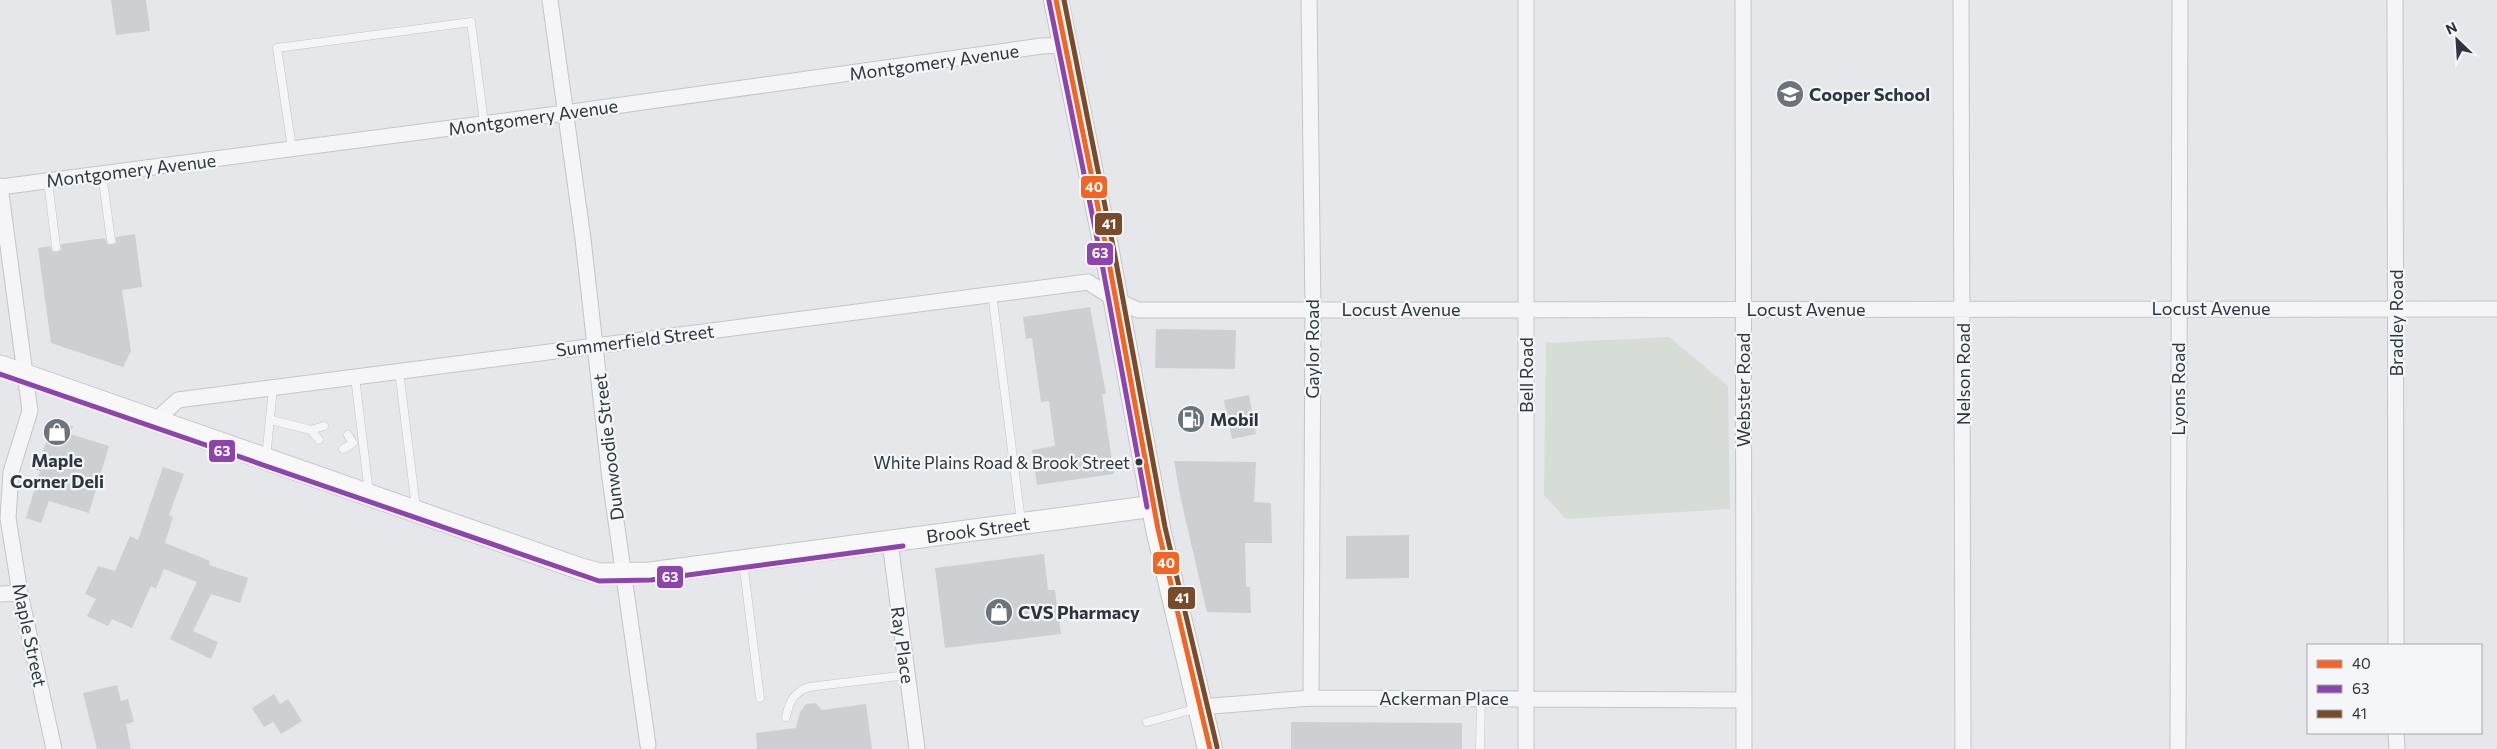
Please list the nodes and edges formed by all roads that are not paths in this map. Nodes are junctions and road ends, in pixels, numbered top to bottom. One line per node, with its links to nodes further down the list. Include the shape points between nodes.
1 (550, 0): 10 (street, Dunwoodie Street)
2 (1056, 0): 9 (main road)
3 (1309, 0): 24 (street, Gaylor Road)
4 (1526, 0): 21 (street, Bell Road)
5 (1744, 0): 22 (street, Webster Road)
6 (1961, 0): 25 (street, Nelson Road)
7 (2180, 0): 20 (street, Lyons Road)
8 (2395, 0): 23 (street, Bradley Road)
9 (1065, 45): 10 (street, Montgomery Avenue); 19 (main road)
10 (565, 113): 11 (street, Montgomery Avenue); 27 (street, Dunwoodie Street)
11 (484, 123): 12 (street, Montgomery Avenue); 12 (lane, via 471,22 306,44 278,48)
12 (292, 149): 13 (street, Montgomery Avenue)
13 (102, 174): 14 (street, Montgomery Avenue); 16 (lane)
14 (48, 181): 15 (street, Montgomery Avenue); 17 (lane)
15 (0, 187): 30 (street, Maple Street)
16 (111, 240)
17 (56, 247)
18 (992, 294): 19 (street, Summerfield Street, via 1088,282); 27 (street, Summerfield Street); 47 (lane)
19 (1116, 300): 24 (street, Locust Avenue, via 1138,310); 44 (main road)
20 (2178, 308): 23 (street, Locust Avenue); 25 (street, Locust Avenue); 72 (street, Lyons Road)
21 (1526, 309): 22 (street, Locust Avenue); 24 (street, Locust Avenue); 58 (street, Bell Road)
22 (1743, 309): 25 (street, Locust Avenue); 59 (street, Webster Road)
23 (2396, 309): 26 (street, Locust Avenue); 53 (street, Bradley Road)
24 (1313, 310): 56 (street, Gaylor Road)
25 (1963, 310): 71 (street, Nelson Road)
26 (2497, 310)
27 (596, 345): 29 (street, Summerfield Street); 50 (street, Dunwoodie Street)
28 (0, 366): 30 (street, Brook Street)
29 (399, 371): 31 (street, Summerfield Street); 45 (lane)
30 (24, 374): 33 (street, Brook Street); 46 (street, Maple Street, via 30,411 11,472)
31 (355, 377): 32 (street, Summerfield Street); 40 (lane)
32 (273, 388): 33 (street, Summerfield Street, via 178,400); 34 (lane)
33 (156, 419): 42 (street, Brook Street)
34 (271, 420): 36 (lane); 42 (lane)
35 (324, 426): 36 (lane)
36 (311, 430): 38 (lane)
37 (348, 435): 39 (lane)
38 (319, 440)
39 (354, 444): 40 (lane); 41 (lane)
40 (365, 447): 43 (lane)
41 (343, 449)
42 (266, 458): 43 (street, Brook Street)
43 (369, 494): 45 (street, Brook Street)
44 (1154, 506): 47 (street, Brook Street); 60 (main road)
45 (417, 511): 50 (street, Brook Street, via 581,569)
46 (4, 521): 51 (street, Maple Street)
47 (1021, 523): 48 (street, Brook Street)
48 (890, 542): 49 (street, Brook Street); 54 (street, Ray Place)
49 (743, 561): 50 (street, Brook Street); 55 (lane)
50 (624, 575): 64 (street, Dunwoodie Street)
51 (20, 593): 52 (street); 65 (street, Maple Street)
52 (0, 594)
53 (2396, 644)
54 (907, 676): 61 (lane, via 800,690 792,698); 66 (street, Ray Place)
55 (760, 698)
56 (1310, 698): 57 (street, Ackerman Place); 60 (street, Ackerman Place)
57 (1481, 698): 58 (street, Ackerman Place); 68 (lane)
58 (1528, 698): 59 (street, Ackerman Place); 69 (street, Bell Road)
59 (1744, 700): 70 (street, Webster Road)
60 (1200, 707): 62 (lane, Ackerman Place); 67 (main road)
61 (786, 717)
62 (1147, 722)
63 (2396, 734): 73 (street)
64 (648, 745)
65 (54, 749)
66 (917, 749)
67 (1210, 749)
68 (1480, 749)
69 (1526, 749)
70 (1744, 749)
71 (1964, 749)
72 (2178, 749)
73 (2396, 749)

